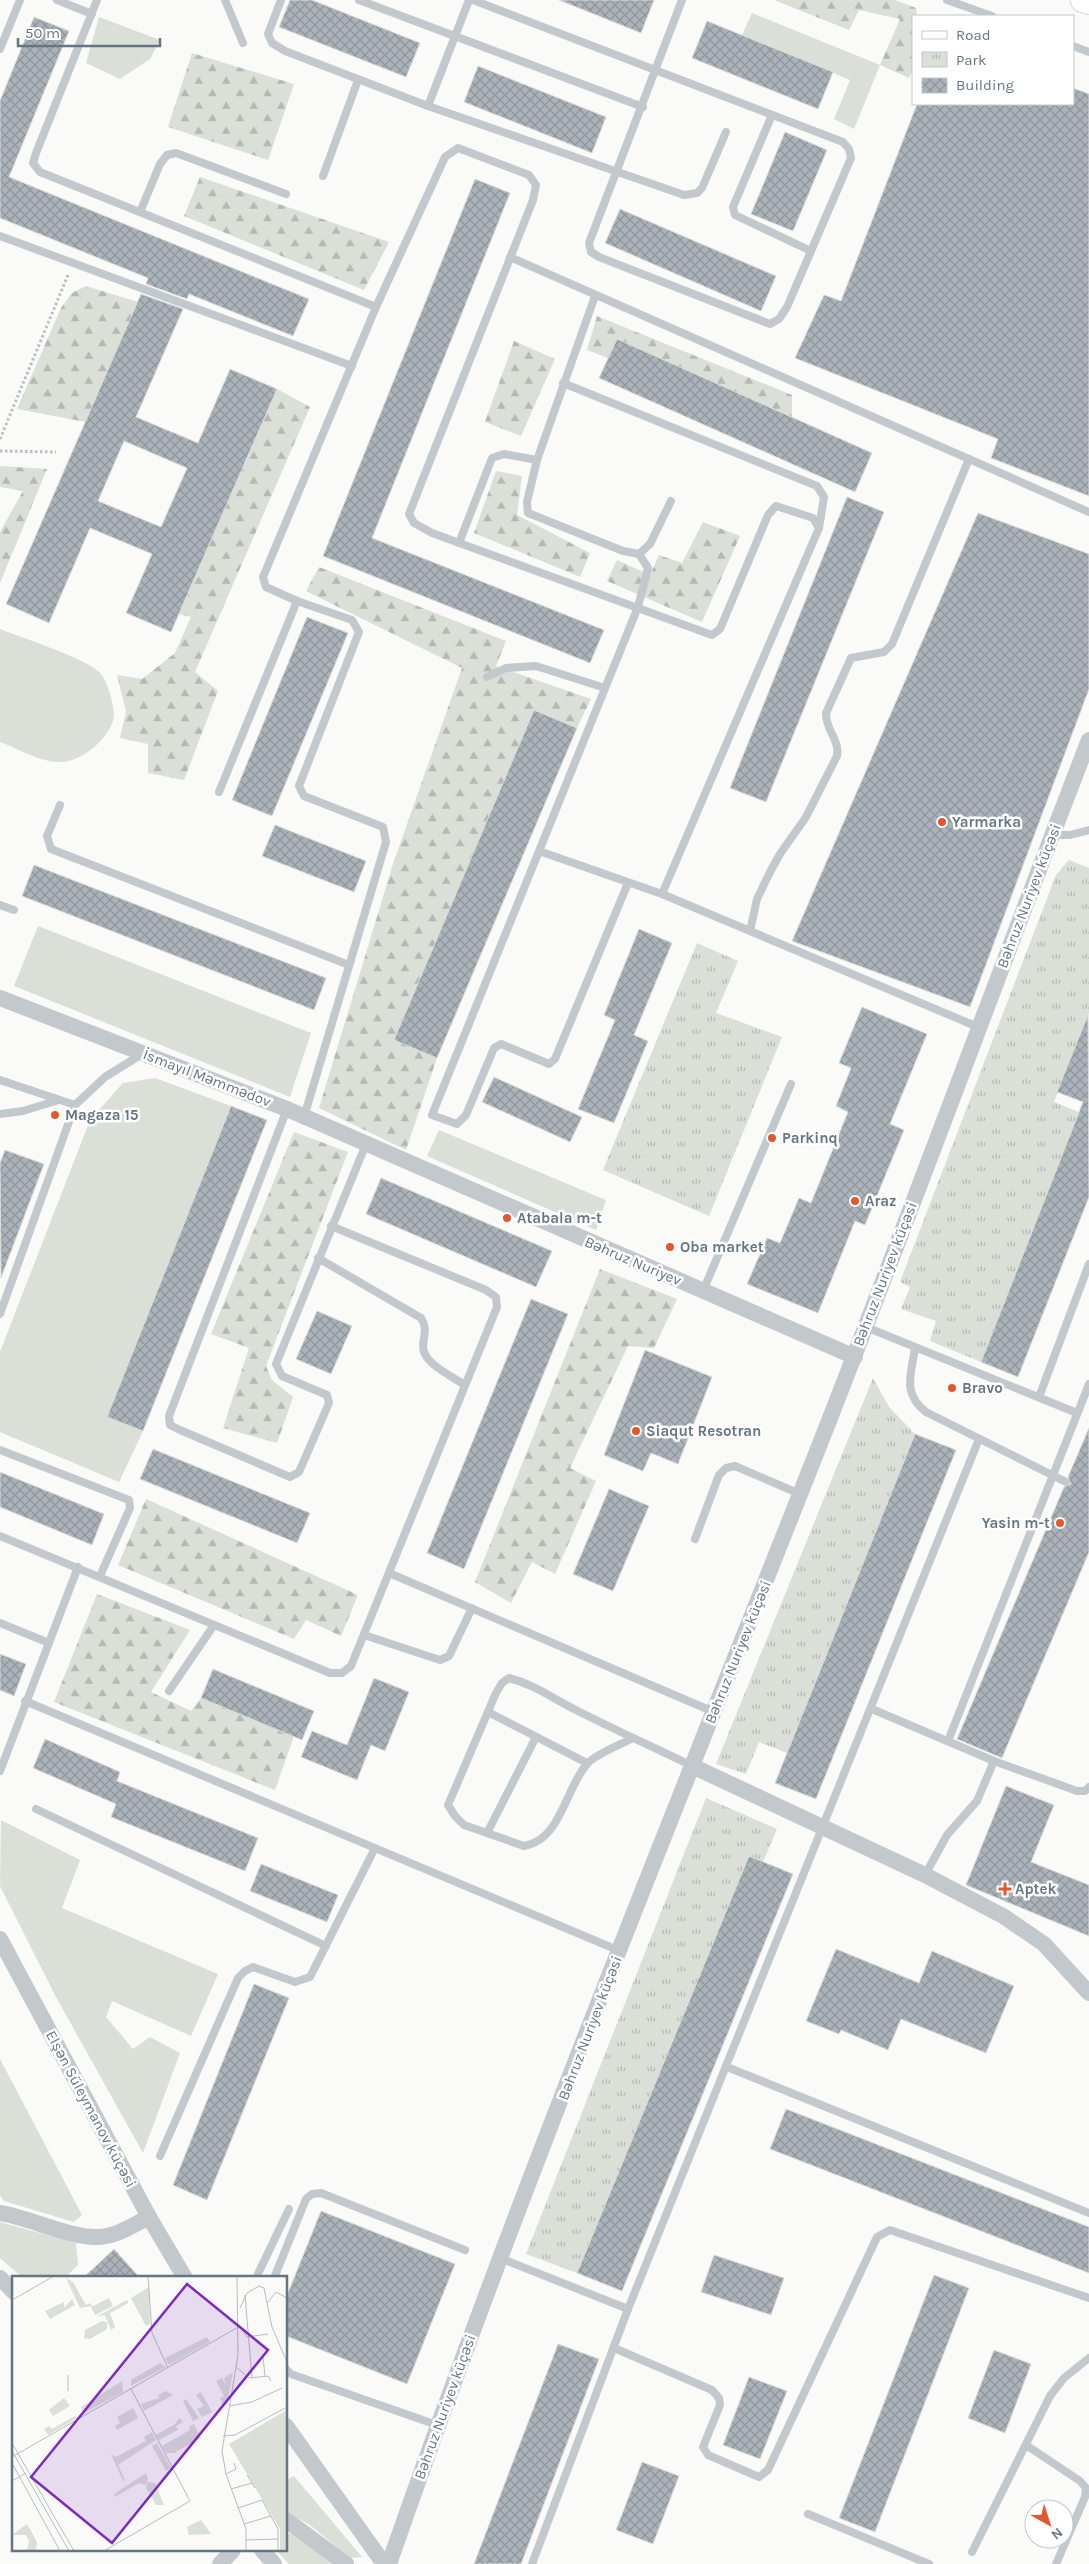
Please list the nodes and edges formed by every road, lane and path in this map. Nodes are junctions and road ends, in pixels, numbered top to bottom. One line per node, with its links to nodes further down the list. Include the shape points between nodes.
1 (20, 0): 18 (lane)
2 (57, 0): 13 (lane)
3 (97, 0): 13 (lane)
4 (225, 0): 16 (lane)
5 (281, 0): 21 (lane, via 268,34 272,43)
6 (359, 0): 15 (lane)
7 (468, 0): 15 (lane)
8 (473, 0): 20 (lane)
9 (682, 0): 20 (lane)
10 (947, 0): 14 (lane)
11 (1083, 0): 12 (main road)
12 (1089, 2)
13 (92, 14): 29 (lane, via 33,163 40,172)
14 (989, 15)
15 (453, 36): 22 (lane); 23 (lane)
16 (242, 43)
17 (1074, 46): 19 (lane)
18 (0, 49)
19 (1089, 52)
20 (657, 71): 23 (lane); 24 (lane)
21 (358, 80): 22 (lane); 27 (lane)
22 (428, 106): 26 (lane)
23 (643, 108): 26 (lane)
24 (772, 115): 31 (lane, via 733,207 735,215); 31 (lane, via 844,142 849,149 851,158)
25 (726, 132): 26 (lane, via 697,193 684,195)
26 (617, 173): 31 (lane, via 589,243 591,252 599,258 770,324 779,319 787,307)
27 (323, 176)
28 (286, 194): 29 (lane, via 176,154 167,155)
29 (140, 212): 35 (lane)
30 (0, 236): 33 (lane)
31 (811, 251)
32 (510, 257): 34 (lane); 35 (lane, via 536,185 529,175 458,148 445,157); 46 (lane, via 408,514 414,523)
33 (73, 262): 36 (lane); 38 (path)
34 (595, 296): 37 (lane); 41 (lane)
35 (376, 307): 36 (lane)
36 (352, 366): 48 (lane, via 263,577 266,587)
37 (563, 382): 42 (lane); 45 (lane, via 817,486 824,497)
38 (0, 438)
39 (0, 451): 40 (path)
40 (56, 452)
41 (968, 459): 44 (lane); 62 (lane, via 892,644 884,652 851,658 826,712 825,720 839,747 837,756 806,817 770,872 757,899)
42 (537, 460): 46 (lane, via 504,454 492,458); 47 (lane, via 526,502 528,512 623,551)
43 (671, 501): 47 (lane, via 650,544)
44 (1089, 512)
45 (819, 528): 49 (lane, via 813,518 776,506 768,516 720,630 712,635); 59 (lane)
46 (459, 543): 49 (lane)
47 (639, 554): 49 (lane, via 648,568)
48 (297, 601): 53 (lane); 63 (lane, via 352,620 359,632 299,786 304,796 383,827 386,842)
49 (638, 607): 51 (lane)
50 (487, 677): 51 (lane, via 506,668 536,666)
51 (605, 688): 57 (lane)
52 (1089, 740): 56 (street, Bəhruz Nuriyev küçəsi)
53 (219, 792)
54 (60, 805): 63 (lane, via 47,836 51,850)
55 (1089, 830): 56 (lane)
56 (1052, 835): 65 (street, Bəhruz Nuriyev küçəsi)
57 (539, 851): 58 (lane); 58 (lane, via 432,1115 457,1124 466,1115 494,1048 501,1044 549,1064 555,1059)
58 (628, 882): 59 (lane)
59 (662, 894): 62 (lane)
60 (0, 905): 61 (lane)
61 (14, 910)
62 (750, 931): 65 (lane)
63 (349, 965): 73 (lane)
64 (0, 998): 66 (street, İsmayıl Məmmədov)
65 (978, 1027): 81 (street, Bəhruz Nuriyev küçəsi)
66 (144, 1053): 70 (lane, via 105,1077); 71 (street, İsmayıl Məmmədov)
67 (0, 1080): 69 (lane)
68 (791, 1084): 79 (lane)
69 (59, 1100): 70 (lane); 72 (lane, via 23,1112)
70 (76, 1105): 80 (lane)
71 (286, 1109): 73 (street, İsmayıl Məmmədov); 77 (lane, via 169,1416 170,1425 290,1478 299,1472 329,1403 327,1395 282,1376 276,1364)
72 (0, 1114)
73 (304, 1117): 74 (street, İsmayıl Məmmədov)
74 (366, 1144): 75 (street, İsmayıl Məmmədov); 76 (lane)
75 (412, 1165): 79 (street, Bəhruz Nuriyev)
76 (331, 1226): 77 (lane); 85 (lane, via 496,1297 497,1307)
77 (318, 1258): 85 (lane, via 421,1318 426,1326 424,1351 430,1360)
78 (1089, 1264): 86 (lane)
79 (703, 1291): 83 (street, Bəhruz Nuriyev)
80 (0, 1314)
81 (866, 1327): 82 (lane); 83 (street, Bəhruz Nuriyev küçəsi)
82 (915, 1348): 86 (lane); 88 (lane, via 909,1388 918,1405)
83 (855, 1357): 92 (street, Bəhruz Nuriyev küçəsi)
84 (1089, 1384): 87 (lane)
85 (465, 1385): 96 (lane)
86 (1039, 1397): 87 (lane)
87 (1077, 1412): 90 (lane)
88 (979, 1439): 90 (lane); 105 (lane)
89 (0, 1450): 97 (lane, via 130,1500 130,1508)
90 (1052, 1476): 91 (lane); 110 (lane)
91 (1066, 1482)
92 (800, 1494): 94 (lane, via 735,1466 726,1468 720,1475); 107 (street, Bəhruz Nuriyev küçəsi)
93 (0, 1536): 95 (lane)
94 (695, 1538)
95 (78, 1567): 97 (lane); 102 (lane)
96 (389, 1573): 98 (lane); 101 (lane)
97 (100, 1576): 100 (lane)
98 (472, 1608): 101 (lane, via 449,1656 440,1660); 107 (lane)
99 (0, 1623): 102 (lane)
100 (214, 1624): 101 (lane, via 330,1673 342,1673 351,1666); 103 (lane)
101 (364, 1635)
102 (48, 1643): 104 (lane)
103 (169, 1691)
104 (25, 1701): 114 (lane); 119 (lane)
105 (872, 1709): 110 (lane); 117 (lane)
106 (488, 1712): 108 (lane); 109 (lane, via 502,1683 509,1678 527,1683); 118 (lane, via 448,1804 464,1825)
107 (714, 1712): 113 (street, Bəhruz Nuriyev küçəsi)
108 (536, 1737): 112 (lane); 118 (lane)
109 (633, 1738): 112 (lane); 113 (lane)
110 (948, 1742): 111 (lane)
111 (994, 1761): 115 (lane, via 1077,1791 1085,1791); 120 (lane, via 977,1801 947,1835)
112 (587, 1763): 118 (lane, via 542,1841 524,1846)
113 (692, 1766): 117 (street); 123 (street, Bəhruz Nuriyev küçəsi)
114 (0, 1771)
115 (1089, 1787)
116 (36, 1810): 122 (lane)
117 (824, 1828): 120 (street); 125 (lane)
118 (487, 1833)
119 (375, 1848): 122 (lane); 123 (lane)
120 (926, 1875): 124 (street, via 1026,1930 1059,1959)
121 (0, 1939): 130 (street, Elşən Süleymanov küçəsi)
122 (326, 1946): 126 (lane, via 310,1977 302,1982 253,1968 238,1978)
123 (620, 1951): 132 (street, Bəhruz Nuriyev küçəsi)
124 (1089, 1994)
125 (727, 2067): 129 (lane); 139 (lane)
126 (160, 2156)
127 (289, 2209): 134 (lane)
128 (0, 2213): 130 (street, via 98,2238)
129 (1089, 2213)
130 (149, 2217): 133 (street, Elşən Süleymanov küçəsi)
131 (465, 2250): 135 (lane, via 321,2193 312,2194 306,2199)
132 (500, 2258): 139 (lane); 143 (street, Bəhruz Nuriyev küçəsi)
133 (184, 2276)
134 (257, 2276)
135 (275, 2276)
136 (0, 2278): 137 (street)
137 (12, 2290)
138 (1089, 2298): 140 (lane, via 890,2230 877,2237 768,2470 759,2477 708,2455 702,2447 720,2405 712,2390)
139 (628, 2309): 140 (lane)
140 (614, 2348): 156 (lane)
141 (1089, 2358): 145 (lane, via 1064,2378 1050,2396)
142 (288, 2371): 143 (lane)
143 (438, 2425): 155 (street, Bəhruz Nuriyev küçəsi)
144 (288, 2429): 154 (street)
145 (1026, 2445): 150 (lane); 158 (lane, via 1086,2488)
146 (808, 2514): 157 (lane)
147 (288, 2521): 153 (street)
148 (230, 2552): 151 (street)
149 (264, 2552): 152 (street)
150 (972, 2552)
151 (220, 2564)
152 (274, 2564)
153 (346, 2564)
154 (384, 2564)
155 (390, 2564)
156 (532, 2564)
157 (929, 2564)
158 (1056, 2564)

